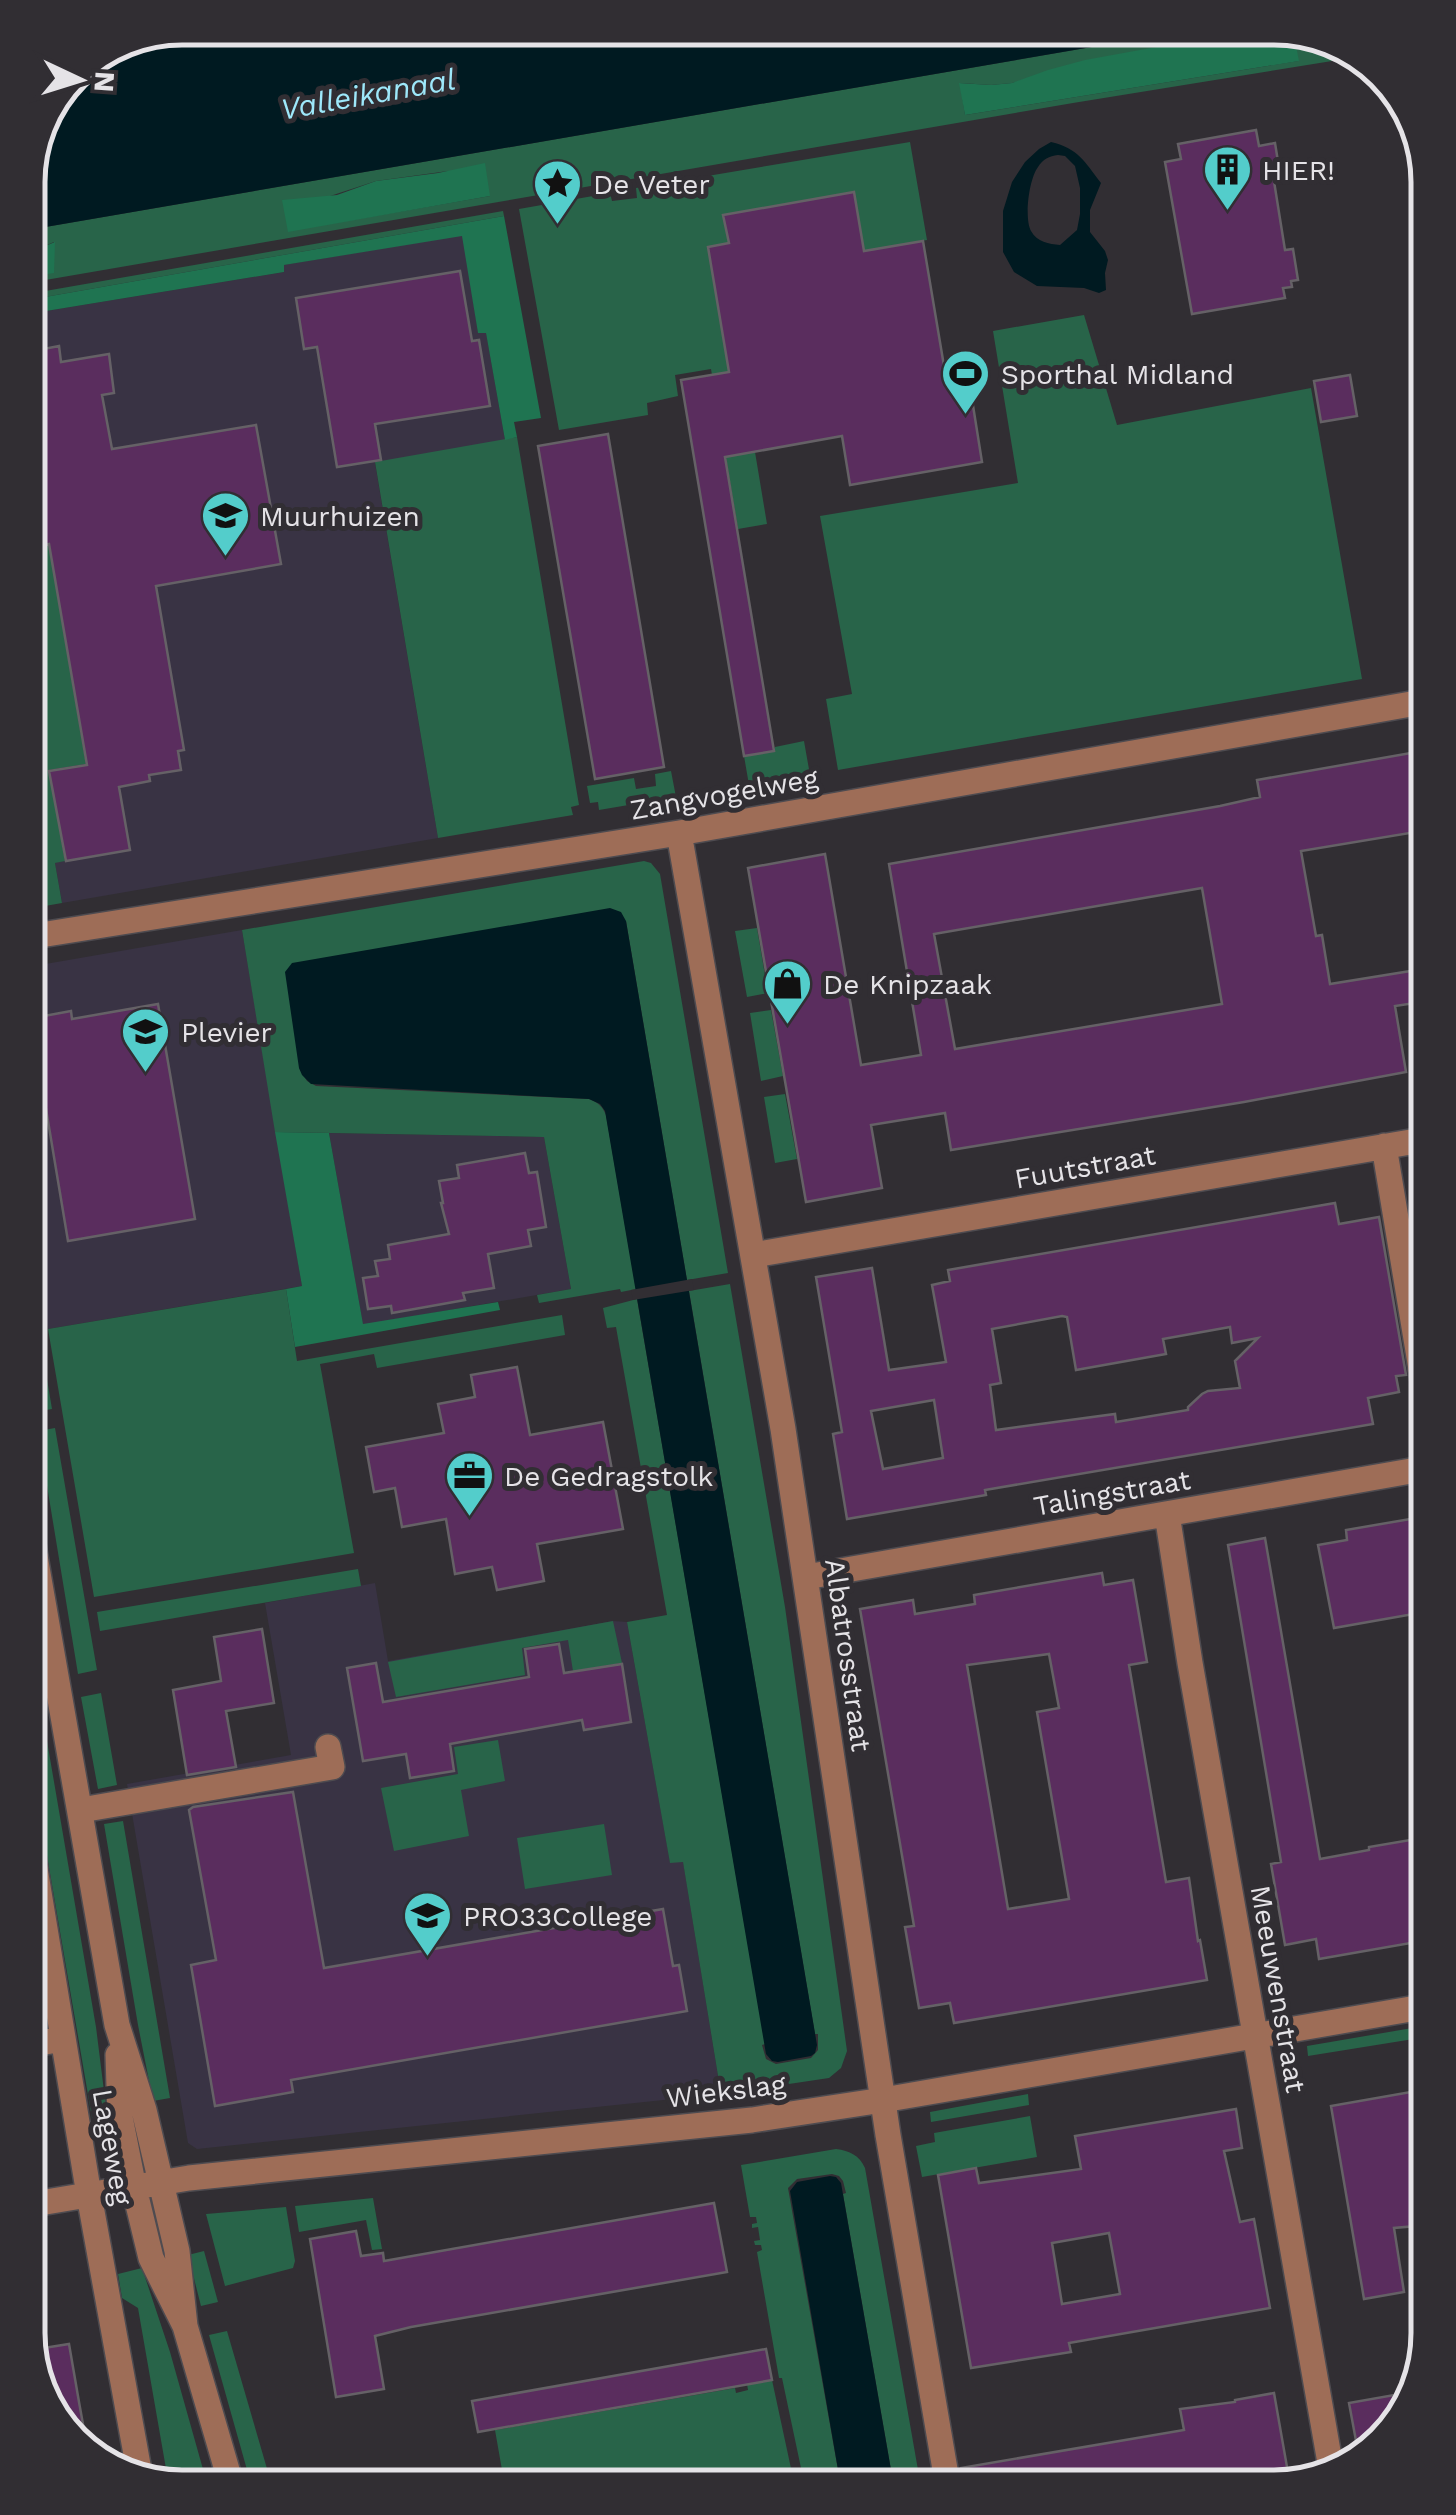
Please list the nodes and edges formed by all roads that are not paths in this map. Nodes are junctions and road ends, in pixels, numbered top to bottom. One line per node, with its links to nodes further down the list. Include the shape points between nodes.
1 (1411, 704): 2 (street, Zangvogelweg)
2 (679, 832): 3 (street, Zangvogelweg); 6 (street, Albatrosstraat)
3 (45, 934)
4 (1411, 1142): 5 (street, Fuutstraat)
5 (1384, 1146): 6 (street, Fuutstraat); 7 (street)
6 (753, 1255): 10 (street, Albatrosstraat)
7 (1411, 1309)
8 (1411, 1471): 9 (street, Talingstraat)
9 (1167, 1514): 10 (street, Talingstraat); 16 (street, Meeuwenstraat)
10 (806, 1576): 19 (street, Albatrosstraat)
11 (45, 1609): 13 (street, Lageweg)
12 (328, 1746): 13 (street, via 332,1767)
13 (81, 1810): 20 (street, Lageweg, via 117,2025 144,2110)
14 (45, 1929): 17 (street, Lageweg)
15 (1411, 2009): 16 (street, Wiekslag)
16 (1255, 2036): 19 (street, Wiekslag); 23 (street, Meeuwenstraat)
17 (63, 2039): 18 (street); 21 (street, Lageweg)
18 (45, 2042)
19 (883, 2100): 20 (street, Wiekslag); 26 (street, Albatrosstraat)
20 (147, 2185): 21 (street, Wiekslag); 25 (street, Lageweg, via 178,2251 184,2326)
21 (89, 2194): 22 (street, Wiekslag); 24 (street, Lageweg)
22 (45, 2202)
23 (1329, 2458)
24 (138, 2463)
25 (227, 2470)
26 (945, 2470)

